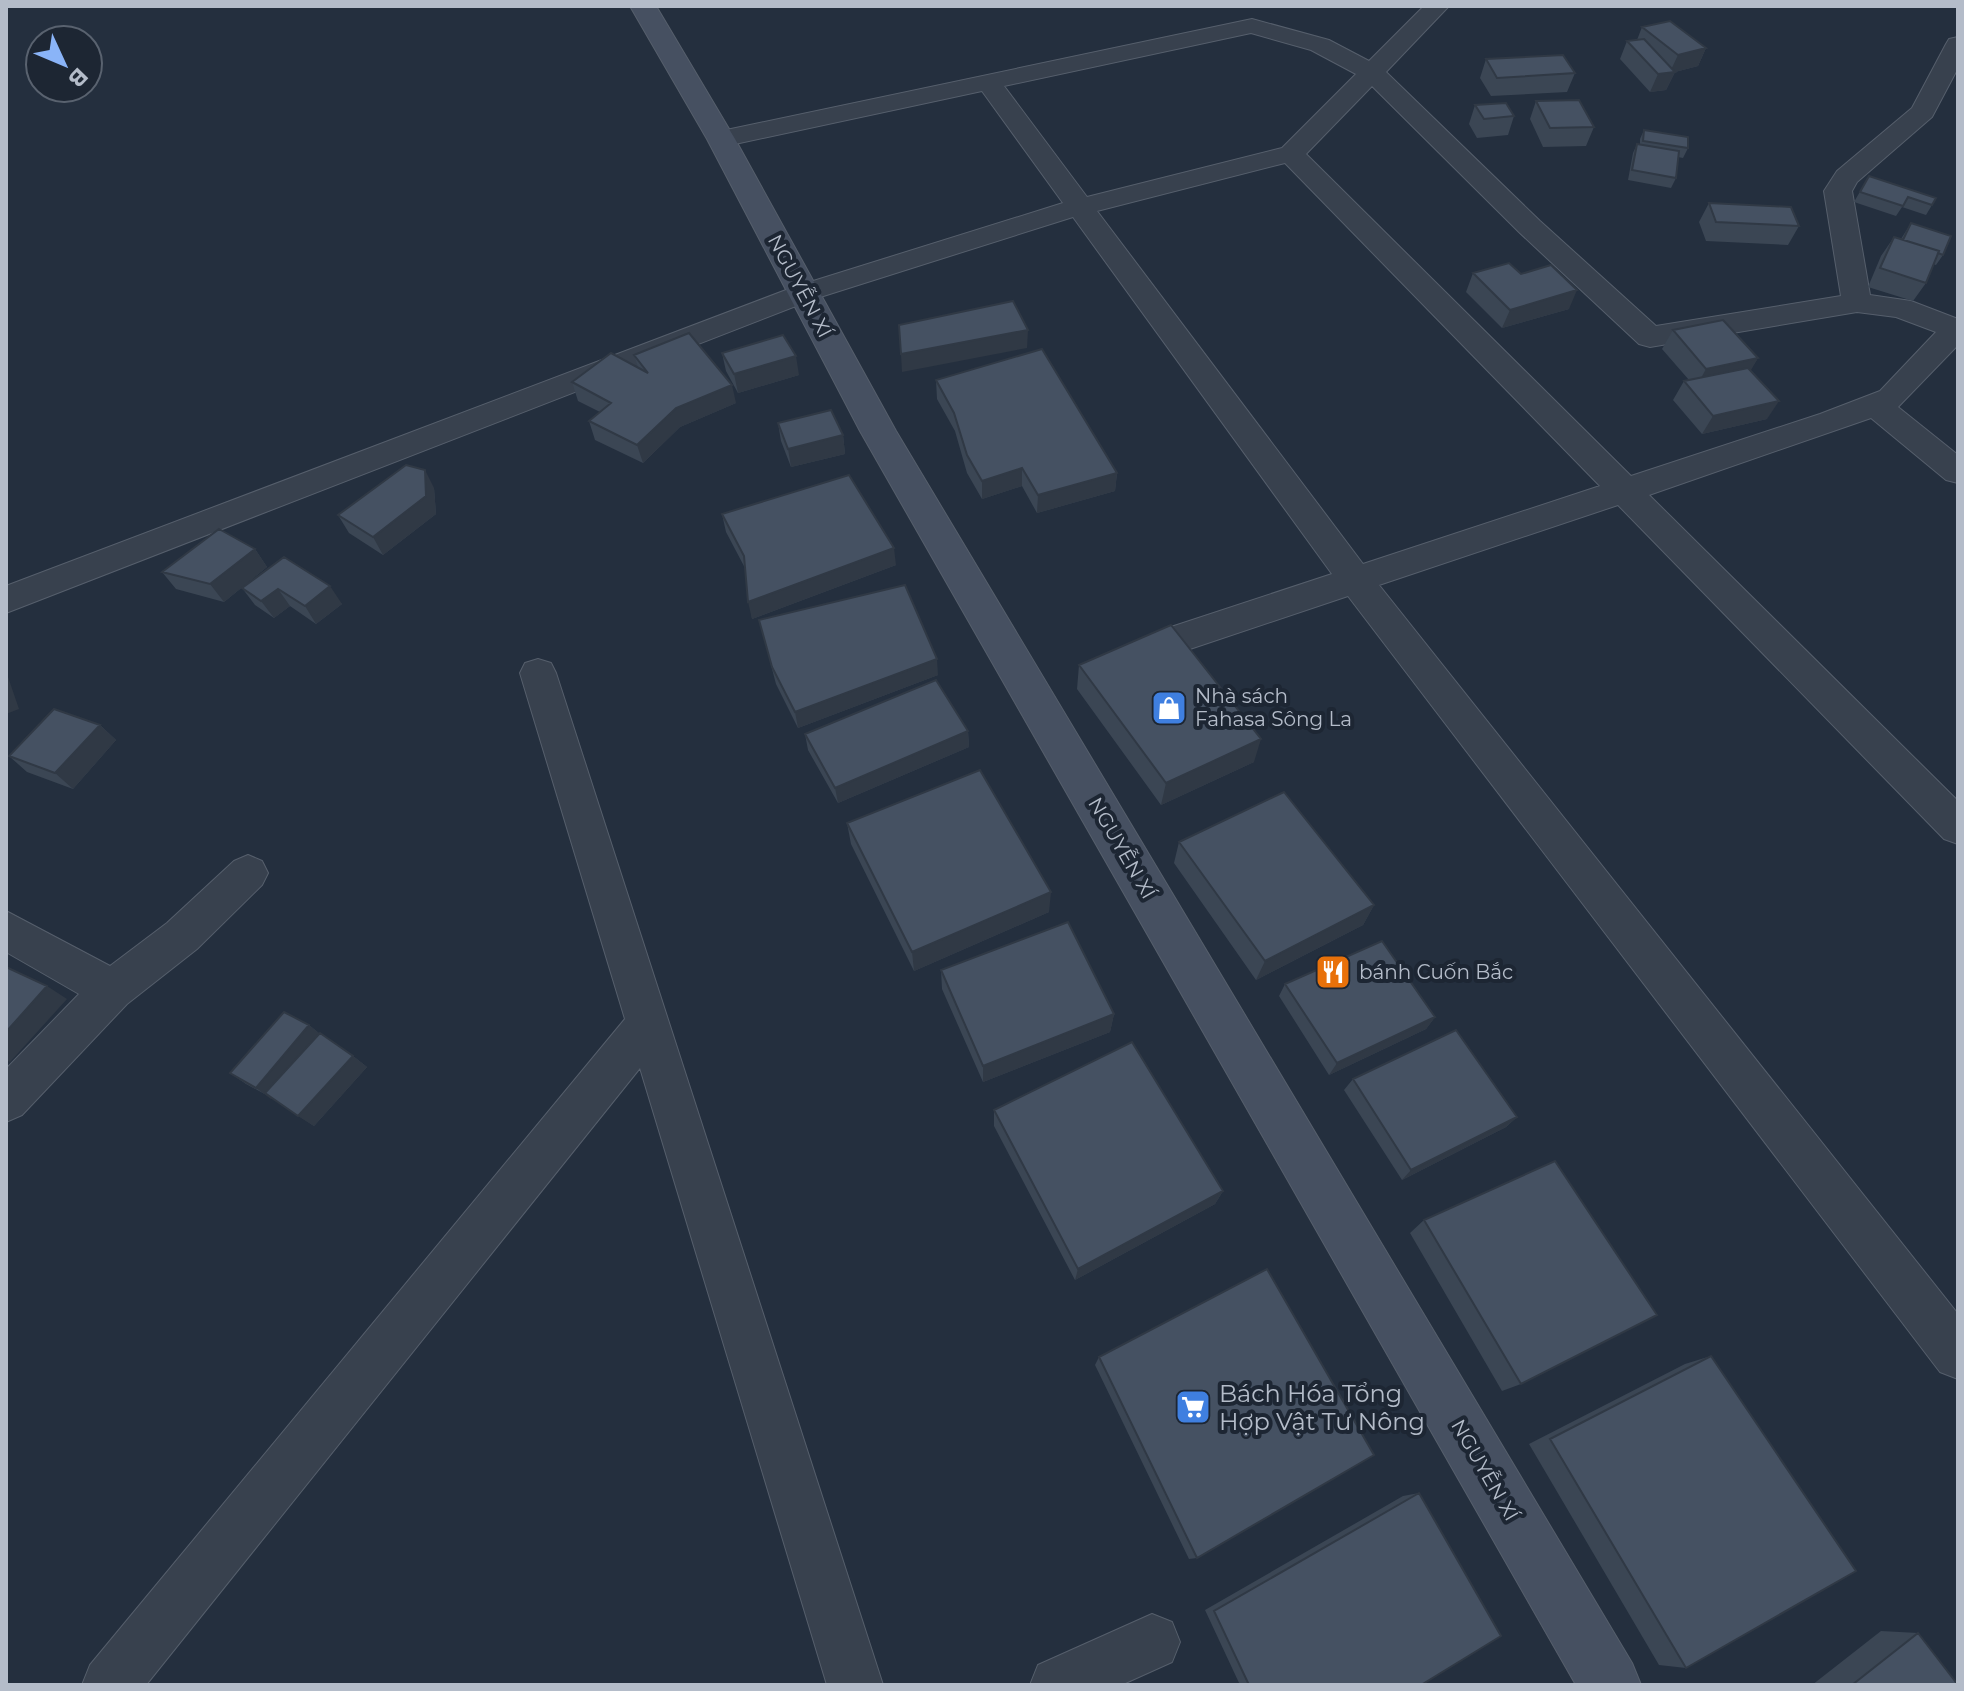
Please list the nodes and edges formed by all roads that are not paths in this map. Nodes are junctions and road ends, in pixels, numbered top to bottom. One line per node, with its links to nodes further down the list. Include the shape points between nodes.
1 (643, 6): 6 (street, NGUYỄN XÍ)
2 (1437, 6): 4 (street)
3 (1958, 44): 10 (street, via 1923,112 1847,177 1838,191)
4 (1372, 72): 5 (street, via 1320,45 1252,26); 7 (street); 10 (street, via 1650,337)
5 (987, 81): 6 (street); 8 (street)
6 (721, 139): 9 (street, NGUYỄN XÍ)
7 (1291, 154): 8 (street); 14 (street)
8 (1078, 207): 9 (street); 15 (street)
9 (804, 293): 16 (street); 30 (street, NGUYỄN XÍ, via 878,431)
10 (1857, 303): 11 (street, via 1901,308)
11 (1957, 330): 12 (street, via 1891,398)
12 (1875, 405): 13 (street); 14 (street)
13 (1958, 472)
14 (1625, 490): 15 (street); 19 (street)
15 (1355, 580): 17 (street); 25 (street)
16 (6, 600)
17 (1181, 638)
18 (538, 673): 23 (street)
19 (1958, 827)
20 (248, 873): 22 (street, via 182,936)
21 (6, 930): 22 (street)
22 (112, 990): 24 (street)
23 (648, 1024): 27 (street); 28 (street)
24 (6, 1100)
25 (1958, 1354)
26 (1152, 1642): 29 (street)
27 (110, 1685)
28 (855, 1685)
29 (1058, 1685)
30 (1610, 1685)

